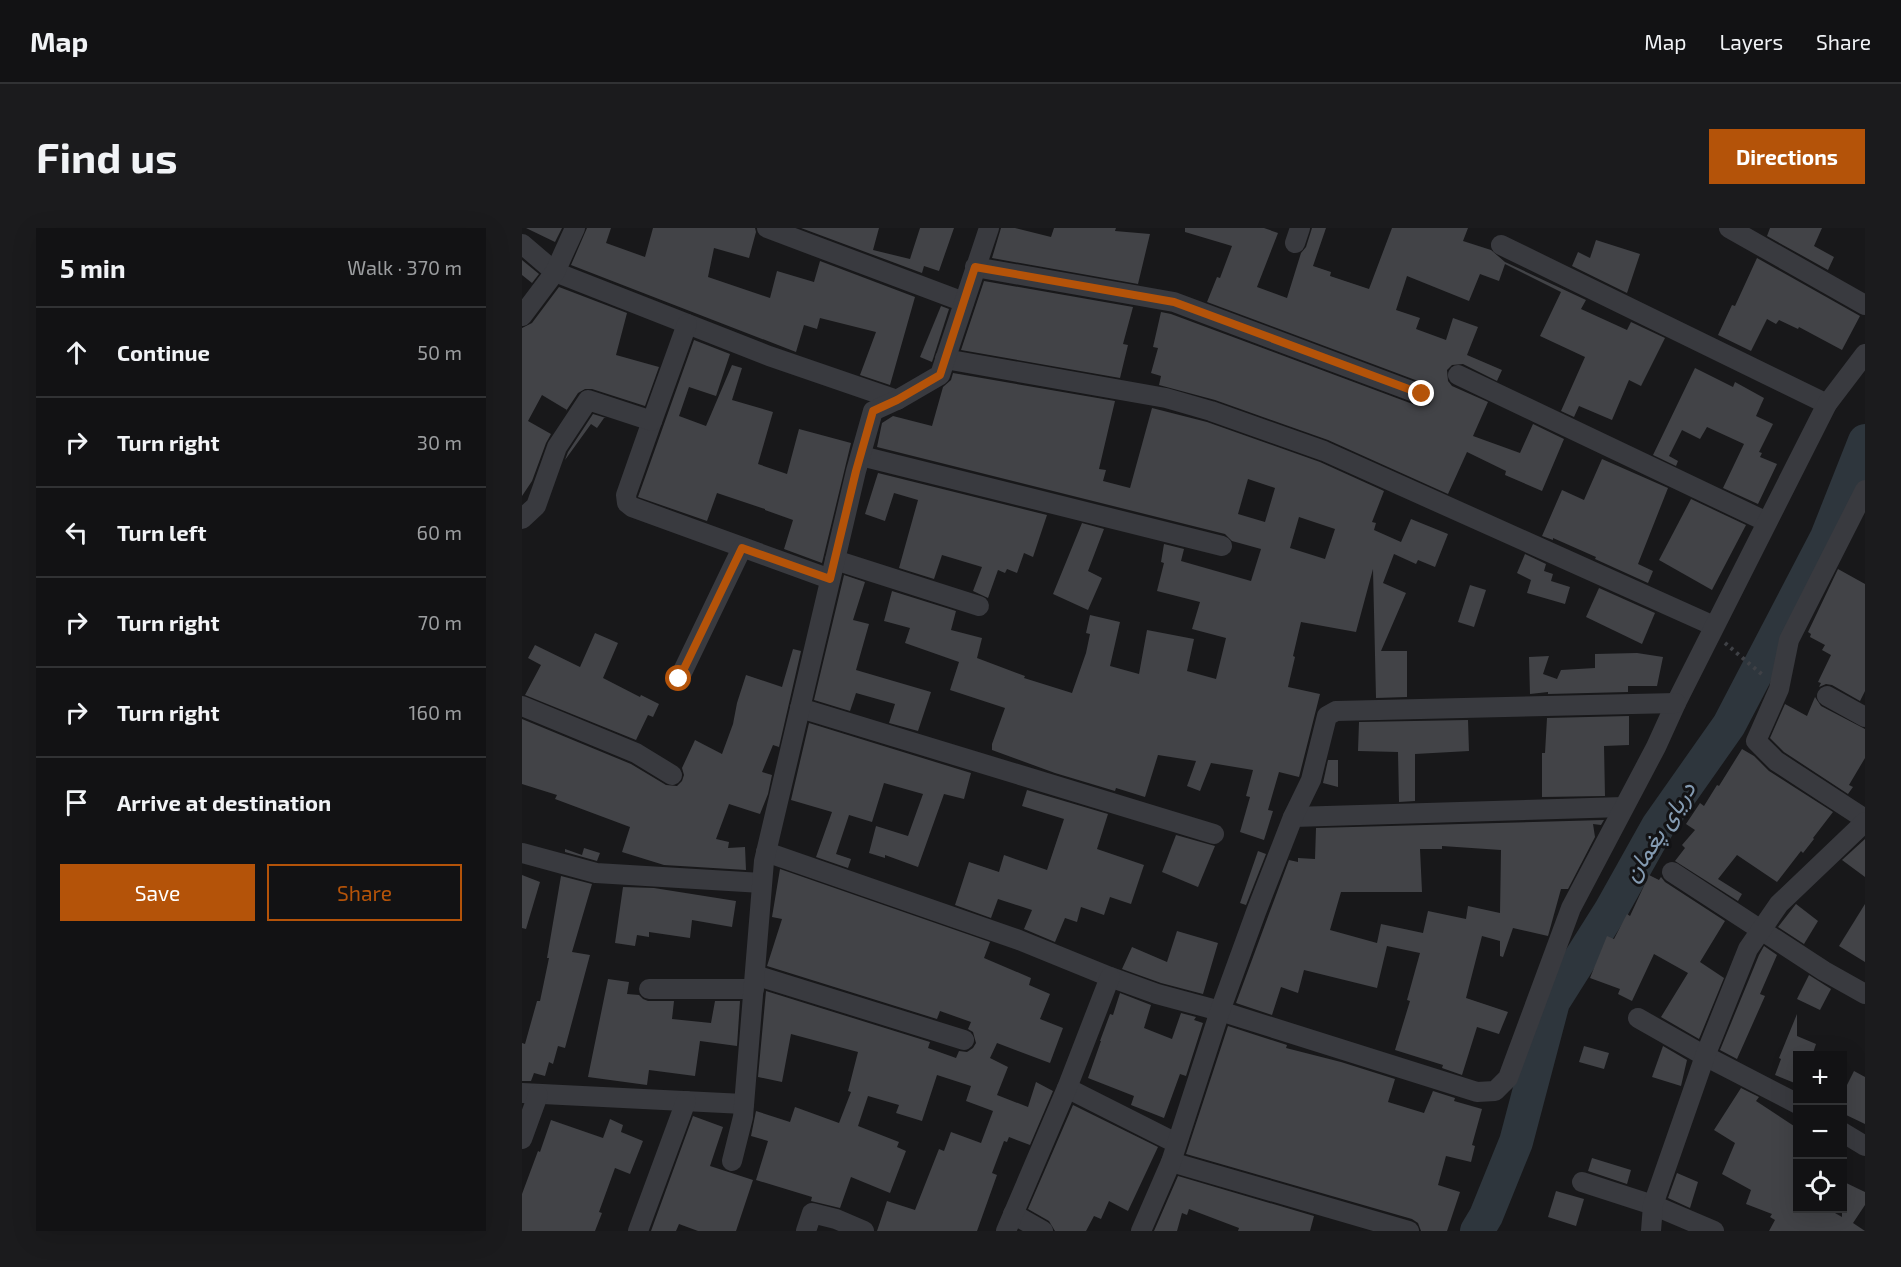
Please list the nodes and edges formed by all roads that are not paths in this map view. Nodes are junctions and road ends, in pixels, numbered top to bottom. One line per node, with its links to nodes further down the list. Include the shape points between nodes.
1 (575, 228): 8 (street)
2 (767, 228): 9 (street)
3 (989, 228): 7 (street)
4 (1729, 228): 10 (street)
5 (522, 244): 8 (street)
6 (1501, 245): 18 (street)
7 (975, 267): 9 (street); 16 (street, via 1174,302)
8 (555, 272): 11 (street); 12 (street)
9 (964, 302): 14 (street)
10 (1865, 304)
11 (522, 316)
12 (687, 324): 17 (street); 19 (street)
13 (1865, 354): 18 (street)
14 (945, 359): 17 (street, via 940,375); 29 (street, via 1166,398 1211,411 1324,452)
15 (1458, 375): 24 (street)
16 (1422, 394)
17 (897, 400): 20 (street, via 873,411)
18 (1827, 404): 24 (street)
19 (652, 421): 23 (street, via 588,400 557,447 536,506); 26 (street, via 626,495 627,503)
20 (861, 456): 25 (street); 27 (street)
21 (1865, 490): 22 (street)
22 (1859, 516): 39 (street, via 1789,640 1779,689 1756,741 1776,761)
23 (522, 519)
24 (1767, 522): 29 (street)
25 (1222, 546)
26 (742, 548): 27 (street); 30 (street)
27 (833, 570): 28 (street); 34 (street)
28 (979, 606)
29 (1714, 626): 32 (street)
30 (679, 679)
31 (1827, 696): 35 (street)
32 (1676, 703): 37 (street); 38 (street, via 1336,711 1324,722 1311,780)
33 (522, 706): 36 (street, via 636,753)
34 (800, 708): 40 (street); 41 (street)
35 (1865, 717)
36 (672, 775)
37 (1623, 807): 38 (street); 50 (street, via 1571,908 1508,1078 1495,1091 1477,1092)
38 (1293, 817): 50 (street)
39 (1865, 821): 45 (street, via 1779,904)
40 (1214, 834)
41 (766, 852): 44 (street); 46 (street, via 1019,940)
42 (522, 853): 44 (street, via 596,873)
43 (1672, 872): 45 (street)
44 (762, 883): 47 (street)
45 (1762, 930): 49 (street); 53 (street, via 1748,950)
46 (1110, 977): 50 (street); 54 (street)
47 (754, 982): 48 (street); 52 (street); 58 (street)
48 (649, 989)
49 (1865, 994)
50 (1220, 1011): 62 (street)
51 (1638, 1018): 53 (street)
52 (964, 1040)
53 (1705, 1056): 57 (street); 65 (street)
54 (1067, 1088): 62 (street); 66 (street)
55 (530, 1094): 56 (street); 60 (street)
56 (686, 1101): 58 (street); 67 (street)
57 (1793, 1102)
58 (744, 1104): 63 (street)
59 (1847, 1135): 61 (street)
60 (522, 1138)
61 (1865, 1146)
62 (1174, 1152): 71 (street); 72 (street)
63 (732, 1161)
64 (1582, 1182): 65 (street)
65 (1653, 1205): 73 (street); 74 (street)
66 (1009, 1222): 70 (street)
67 (638, 1231)
68 (806, 1231): 69 (street, via 812,1213)
69 (864, 1231)
70 (1043, 1231)
71 (1141, 1231)
72 (1409, 1231)
73 (1651, 1231)
74 (1714, 1231)

